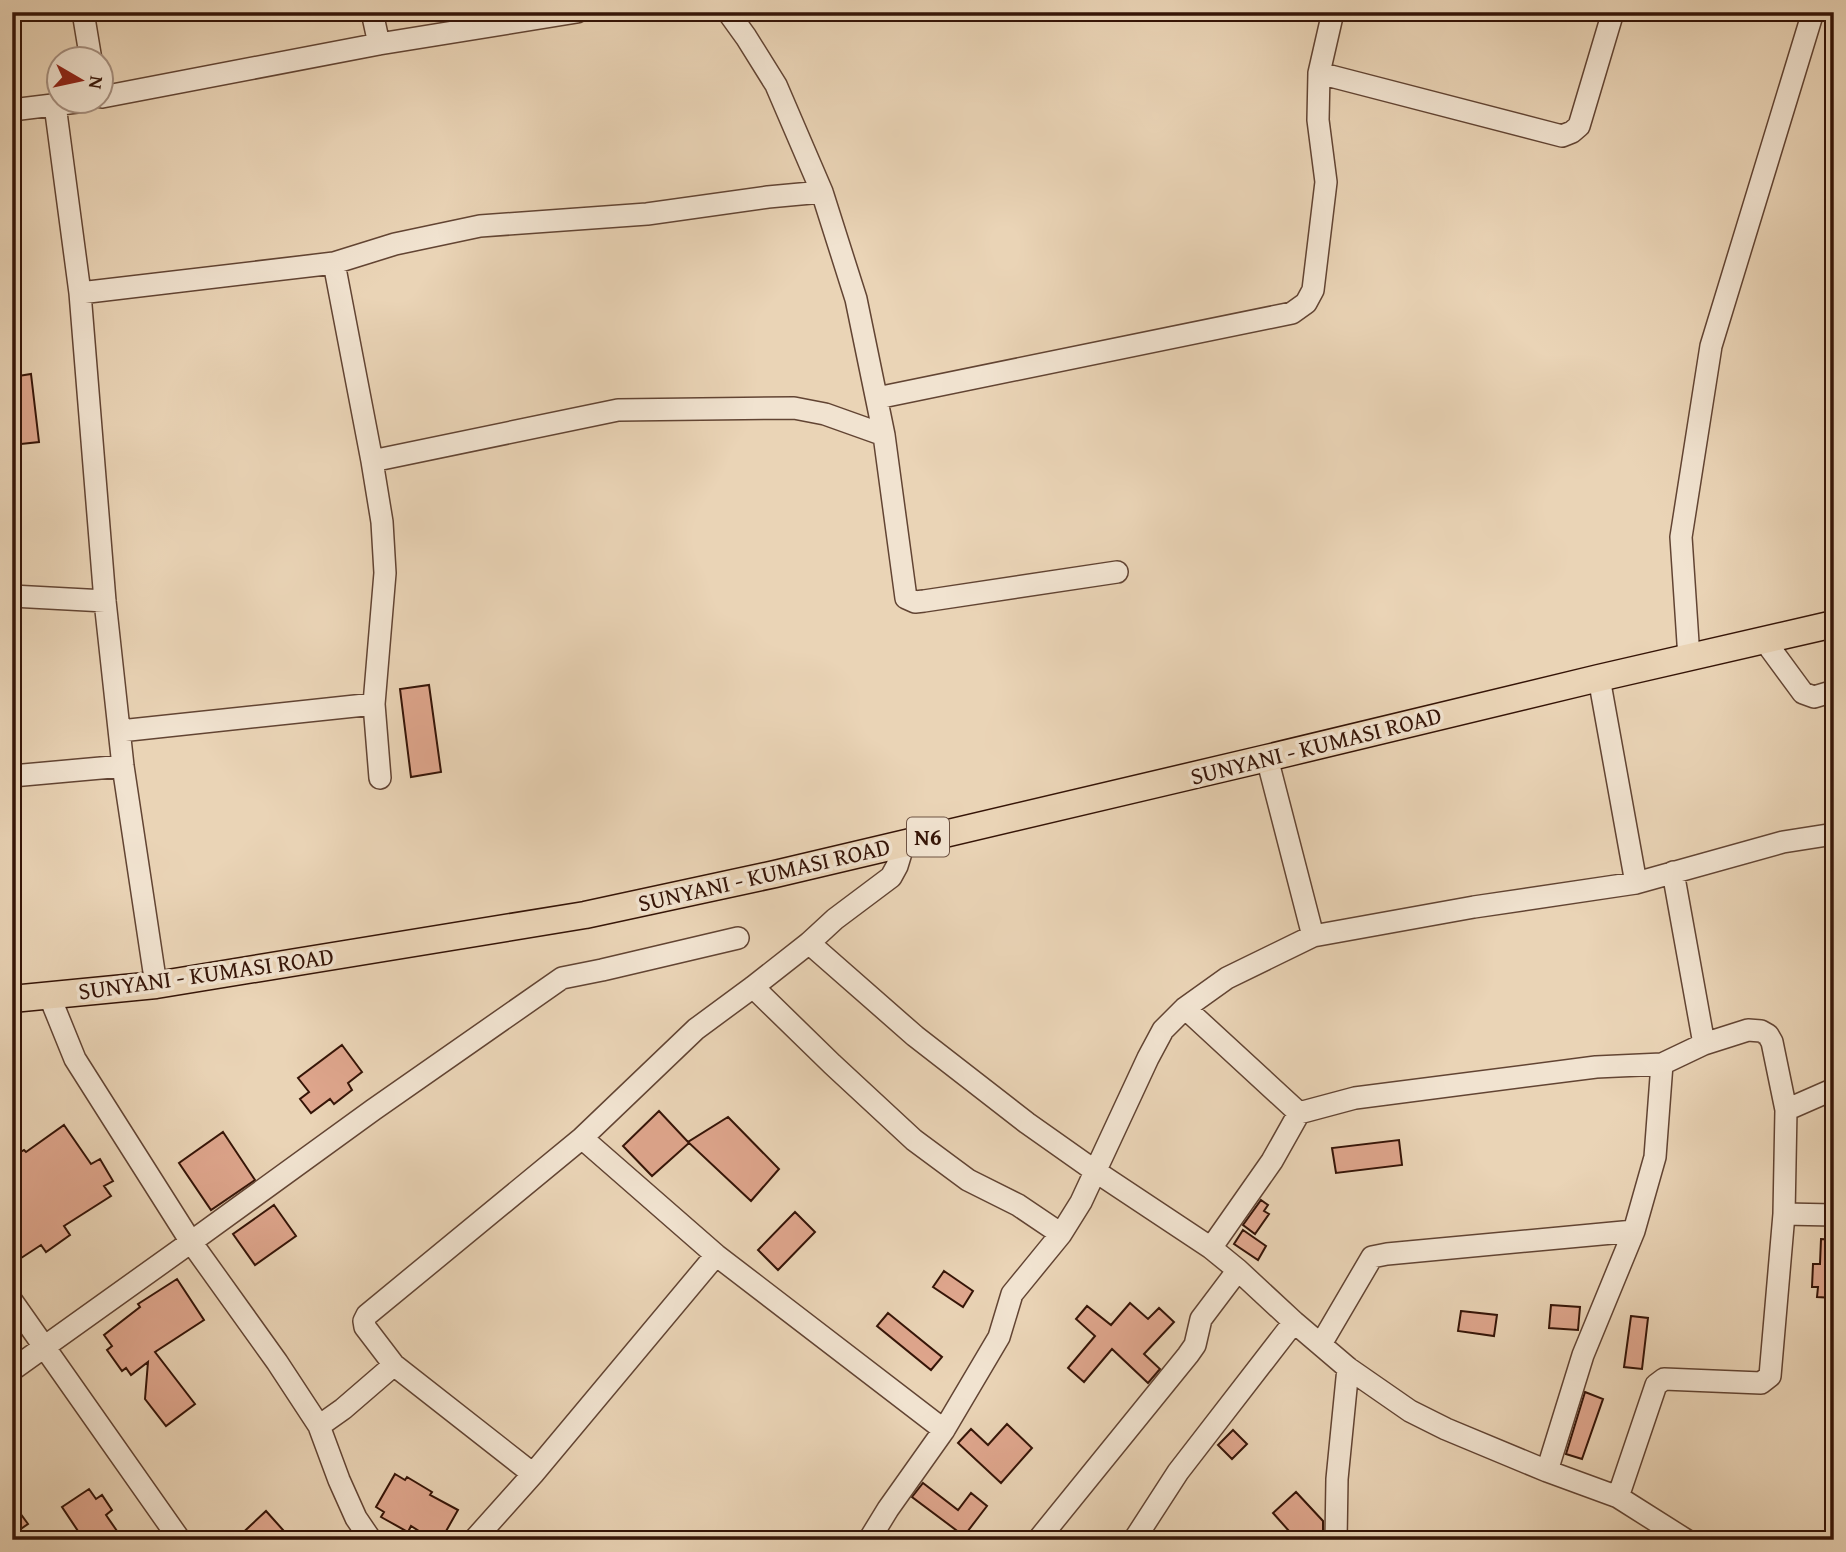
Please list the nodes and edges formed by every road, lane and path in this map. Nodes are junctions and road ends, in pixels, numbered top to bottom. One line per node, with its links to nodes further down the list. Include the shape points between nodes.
1 (83, 12): 9 (street)
2 (372, 12): 8 (street)
3 (578, 12): 8 (street)
4 (728, 12): 15 (street, via 776,85)
5 (1333, 12): 10 (street)
6 (1613, 12): 10 (street, via 1579,126 1562,136)
7 (1814, 12): 26 (street, via 1711,346 1681,537)
8 (379, 44): 11 (street)
9 (89, 46)
10 (1320, 73): 18 (street, via 1318,120 1326,182 1313,290 1306,303 1292,313)
11 (116, 94)
12 (46, 106): 13 (street)
13 (12, 110)
14 (56, 116): 17 (street)
15 (822, 192): 16 (street, via 647,214 480,226); 18 (street, via 856,299)
16 (334, 263): 17 (street); 20 (street)
17 (80, 293): 23 (street)
18 (877, 398): 19 (street)
19 (884, 435): 20 (street, via 794,408 618,410); 21 (street, via 906,598 925,601)
20 (372, 461): 29 (street, via 385,573)
21 (1118, 572)
22 (12, 596): 23 (street)
23 (105, 601): 30 (street)
24 (1834, 624): 25 (main road, SUNYANI - KUMASI ROAD / N6)
25 (1764, 639): 26 (main road, SUNYANI - KUMASI ROAD / N6); 28 (street, via 1803,693 1814,697)
26 (1689, 658): 27 (main road, SUNYANI - KUMASI ROAD / N6)
27 (1599, 678): 31 (main road, SUNYANI - KUMASI ROAD / N6); 38 (street)
28 (1834, 691)
29 (374, 704): 30 (street); 34 (street)
30 (120, 731): 32 (street)
31 (1267, 758): 36 (main road, SUNYANI - KUMASI ROAD / N6); 39 (street)
32 (123, 766): 33 (street); 42 (street)
33 (12, 776)
34 (380, 778)
35 (1834, 834): 37 (street, via 1783,842)
36 (904, 843): 41 (street, via 891,877); 42 (main road, SUNYANI - KUMASI ROAD / N6, via 585,915)
37 (1673, 872): 38 (street); 47 (street)
38 (1636, 883): 39 (street)
39 (1313, 936): 46 (street, via 1227,978)
40 (738, 938): 58 (street, via 562,978)
41 (809, 943): 43 (street); 53 (street, via 915,1036)
42 (156, 985): 44 (main road, SUNYANI - KUMASI ROAD / N6)
43 (753, 987): 52 (street, via 695,1029); 57 (street, via 914,1140 968,1180)
44 (49, 995): 45 (main road, SUNYANI - KUMASI ROAD / N6); 58 (street, via 75,1059)
45 (12, 999)
46 (1185, 1008): 51 (street); 53 (street, via 1158,1039)
47 (1704, 1044): 48 (street); 50 (street, via 1748,1030 1768,1035)
48 (1662, 1064): 51 (street, via 1596,1067 1355,1098); 56 (street, via 1655,1157)
49 (1834, 1089): 50 (street)
50 (1786, 1110): 54 (street)
51 (1299, 1113): 59 (street, via 1272,1161)
52 (582, 1138): 60 (street); 66 (street, via 367,1315 365,1327)
53 (1095, 1171): 57 (street); 59 (street)
54 (1784, 1214): 55 (street); 73 (street, via 1770,1376 1761,1383 1659,1381)
55 (1834, 1215)
56 (1634, 1231): 64 (street, via 1372,1257); 71 (street, via 1583,1355)
57 (1061, 1234): 70 (street, via 1012,1294 999,1337)
58 (191, 1242): 65 (street); 69 (street)
59 (1211, 1248): 61 (street)
60 (716, 1255): 70 (street); 72 (street)
61 (1238, 1270): 63 (street); 78 (street, via 1202,1319 1188,1356)
62 (12, 1301): 65 (street)
63 (1294, 1322): 64 (street); 79 (street, via 1178,1472)
64 (1321, 1344): 67 (street)
65 (45, 1346): 68 (street); 74 (street)
66 (394, 1365): 69 (street); 72 (street)
67 (1348, 1368): 71 (street, via 1410,1411); 80 (street)
68 (12, 1370)
69 (319, 1426): 75 (street, via 352,1509)
70 (944, 1430): 77 (street)
71 (1547, 1471): 73 (street)
72 (533, 1474): 76 (street)
73 (1618, 1497): 81 (street)
74 (180, 1540)
75 (371, 1540)
76 (474, 1540)
77 (869, 1540)
78 (1038, 1540)
79 (1133, 1540)
80 (1336, 1540)
81 (1686, 1540)

